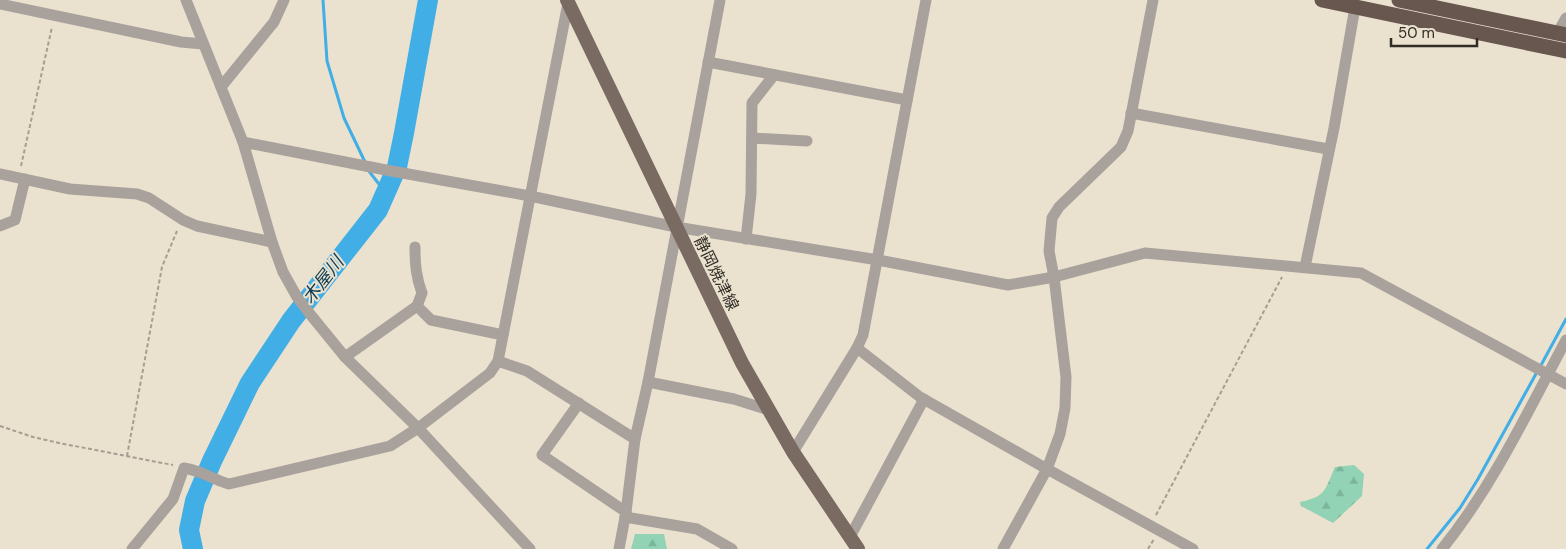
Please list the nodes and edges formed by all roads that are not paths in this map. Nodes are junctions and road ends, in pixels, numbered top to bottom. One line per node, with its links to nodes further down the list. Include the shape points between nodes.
1 (186, 0): 13 (street)
2 (284, 0): 17 (street, via 274,22)
3 (720, 0): 15 (street)
4 (926, 0): 18 (street)
5 (1153, 0): 19 (street)
6 (1322, 0): 10 (highway)
7 (1399, 0): 12 (highway)
8 (567, 2): 26 (street); 28 (main road, 静岡焼津線)
9 (0, 4): 13 (street)
10 (1354, 6): 14 (highway); 23 (street)
11 (1566, 18): 12 (street)
12 (1562, 34)
13 (203, 44): 17 (street)
14 (1566, 51)
15 (708, 62): 16 (street); 28 (street)
16 (774, 75): 18 (street); 20 (street, via 752,103)
17 (221, 87): 22 (street)
18 (907, 100): 32 (street)
19 (1132, 113): 23 (street); 34 (street, via 1121,148 1059,207 1052,218 1049,251)
20 (752, 138): 21 (street); 29 (street)
21 (807, 141)
22 (243, 142): 26 (street); 30 (street)
23 (1328, 149): 33 (street)
24 (0, 174): 25 (street)
25 (22, 178): 27 (street, via 14,220); 30 (street, via 70,189 137,194 197,226)
26 (530, 196): 28 (street); 36 (street)
27 (0, 226)
28 (676, 227): 29 (street); 42 (street); 46 (main road, 静岡焼津線, via 742,363)
29 (746, 239): 32 (street)
30 (272, 242): 39 (street, via 297,297)
31 (415, 247): 35 (street, via 416,279 422,293)
32 (878, 260): 34 (street, via 1008,285); 38 (street, via 863,335)
33 (1305, 267): 34 (street, via 1145,253); 41 (street, via 1361,274)
34 (1054, 277): 50 (street, via 1066,377 1065,408 1060,434)
35 (417, 306): 36 (street, via 431,320); 39 (street)
36 (503, 335): 40 (street)
37 (1566, 340): 41 (street)
38 (857, 348): 44 (street); 49 (street)
39 (345, 357): 47 (street)
40 (498, 361): 45 (street, via 527,371); 47 (street, via 490,373)
41 (1548, 374): 43 (street); 59 (street, via 1484,492)
42 (648, 382): 46 (street, via 734,399); 48 (street)
43 (1566, 384)
44 (924, 399): 50 (street); 52 (street)
45 (579, 403): 48 (street); 51 (street, via 542,455)
46 (769, 410): 49 (main road, 静岡焼津線)
47 (418, 428): 53 (street, via 390,446 229,484 198,470 184,468 173,499); 54 (street)
48 (635, 439): 51 (street)
49 (793, 452): 52 (main road, 静岡焼津線)
50 (1047, 469): 57 (street); 58 (street)
51 (625, 514): 55 (street); 56 (street, via 697,529)
52 (852, 544)
53 (132, 549)
54 (530, 549)
55 (619, 549)
56 (732, 549)
57 (1003, 549)
58 (1193, 549)
59 (1442, 549)

